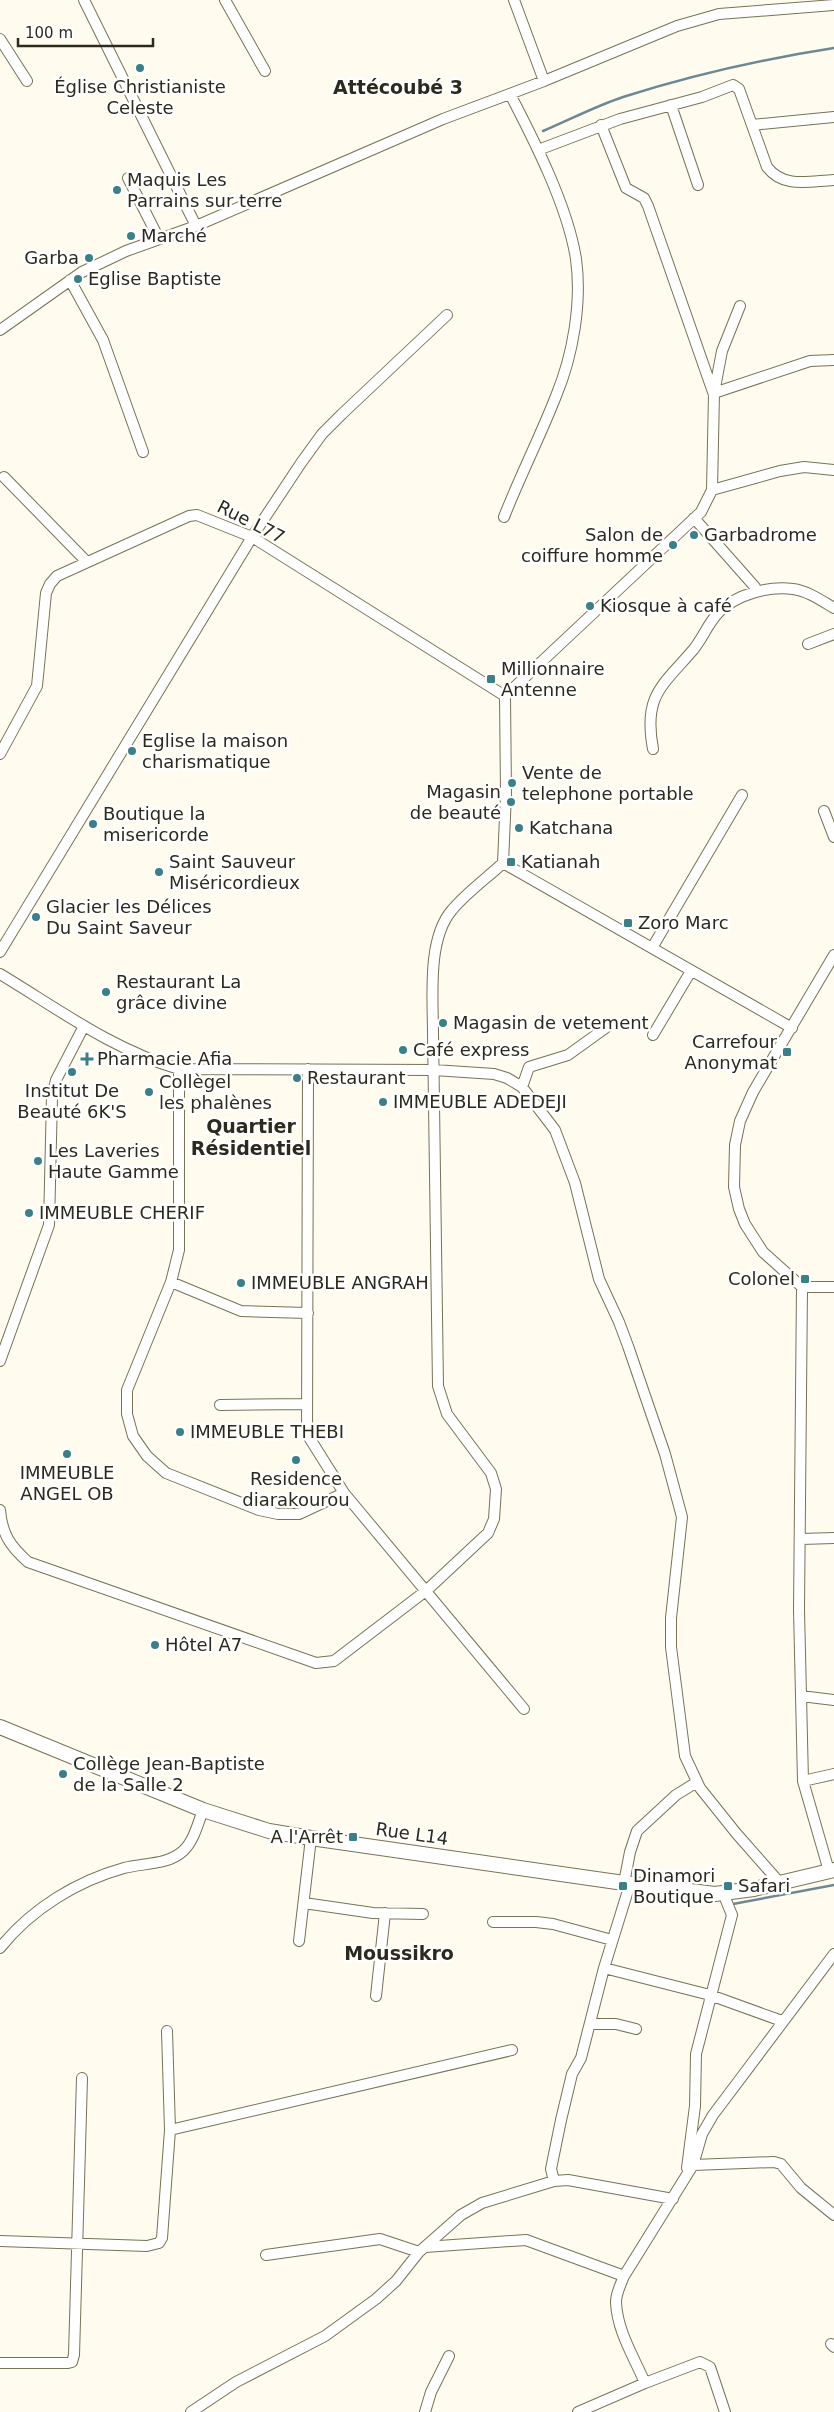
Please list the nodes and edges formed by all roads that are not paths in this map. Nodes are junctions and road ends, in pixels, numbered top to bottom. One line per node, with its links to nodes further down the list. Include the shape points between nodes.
1 (84, 0): 18 (street)
2 (225, 0): 6 (street)
3 (514, 0): 8 (street)
4 (834, 5): 8 (street, via 719,14 677,26)
5 (0, 39): 7 (street)
6 (265, 70)
7 (27, 81)
8 (544, 81): 9 (street)
9 (510, 94): 14 (street); 18 (street, via 443,119)
10 (670, 105): 12 (street); 13 (street, via 702,98 733,85 739,89); 17 (street)
11 (834, 118): 13 (street)
12 (601, 125): 14 (street); 25 (street, via 626,188 644,198 648,206)
13 (752, 125): 16 (street, via 767,167 774,175 784,181)
14 (538, 150): 30 (street, via 565,218 576,259 576,326 557,396)
15 (128, 178): 19 (street)
16 (834, 180)
17 (698, 185)
18 (196, 226): 19 (street)
19 (159, 239): 20 (street, via 126,251)
20 (70, 280): 23 (street); 26 (street, via 103,340)
21 (740, 306): 25 (street, via 722,350)
22 (447, 315): 32 (street, via 322,434)
23 (0, 330)
24 (834, 360): 25 (street, via 810,361)
25 (714, 393): 29 (street)
26 (143, 452)
27 (834, 470): 29 (street, via 804,467 780,470)
28 (4, 477): 33 (street)
29 (712, 490): 31 (street, via 708,502)
30 (504, 518)
31 (694, 518): 34 (street, via 755,587); 38 (street)
32 (252, 537): 33 (street, Rue L77, via 197,515 188,516); 38 (street, Rue L77); 46 (street)
33 (86, 561): 40 (street, Rue L77, via 57,576 46,592 37,686)
34 (754, 591): 35 (street, via 793,589); 39 (street, via 718,613 661,687 651,709)
35 (834, 608)
36 (834, 634): 37 (street)
37 (808, 644)
38 (505, 696): 44 (street)
39 (653, 749)
40 (1, 751)
41 (742, 795): 45 (street)
42 (824, 811): 43 (street)
43 (834, 837)
44 (503, 863): 45 (street); 56 (street, via 452,909 438,936 433,974)
45 (652, 948): 48 (street)
46 (0, 952)
47 (834, 955): 52 (street)
48 (691, 971): 52 (street); 53 (street)
49 (0, 974): 51 (street)
50 (611, 1024): 57 (street, via 568,1055 529,1067)
51 (84, 1026): 54 (street, via 147,1060); 62 (street, via 56,1080 52,1098 48,1230)
52 (792, 1028): 59 (street, via 753,1092 740,1121 733,1169 738,1209 745,1224 763,1252)
53 (653, 1034)
54 (178, 1070): 55 (street); 58 (street, via 180,1238)
55 (308, 1070): 56 (street); 61 (street)
56 (434, 1070): 57 (street, via 494,1074); 69 (street, via 438,1386 447,1414 491,1473 496,1505 488,1534)
57 (522, 1087): 76 (street, via 556,1130 566,1154 599,1280 619,1322 665,1454 680,1509 682,1529 672,1608 671,1647 685,1756)
58 (171, 1282): 61 (street, via 241,1311); 65 (street, via 127,1390 127,1414 133,1436 147,1456 166,1473 268,1512 299,1514)
59 (802, 1287): 60 (street); 68 (street)
60 (834, 1287)
61 (308, 1313): 63 (street)
62 (0, 1361)
63 (306, 1404): 64 (street); 65 (street, via 308,1434)
64 (220, 1405)
65 (344, 1493): 69 (street)
66 (0, 1510): 69 (street, via 7,1540 28,1562 316,1663 334,1661)
67 (834, 1538): 68 (street)
68 (801, 1539): 70 (street)
69 (427, 1590): 72 (street)
70 (801, 1696): 71 (street); 75 (street)
71 (834, 1700)
72 (524, 1709)
73 (0, 1727): 77 (street, Rue L14)
74 (834, 1774): 75 (street)
75 (803, 1781): 79 (street)
76 (697, 1782): 80 (street); 81 (street, via 676,1795 637,1831 630,1852)
77 (203, 1810): 78 (street, Rue L14, via 268,1831); 89 (street, via 182,1852 160,1862 126,1868 90,1880 66,1892)
78 (311, 1838): 81 (street, Rue L14); 83 (street)
79 (832, 1871): 80 (street, Rue L14)
80 (780, 1883): 82 (street, Rue L14)
81 (627, 1884): 82 (street, Rue L14); 87 (street)
82 (723, 1893): 92 (street, via 732,1915)
83 (304, 1903): 84 (street); 88 (street)
84 (385, 1913): 85 (street); 93 (street)
85 (422, 1914)
86 (492, 1922): 87 (street, via 553,1924)
87 (612, 1940): 91 (street)
88 (299, 1941)
89 (0, 1948)
90 (834, 1954): 94 (street)
91 (604, 1968): 92 (street); 95 (street)
92 (710, 1995): 94 (street); 102 (street, via 696,2054 695,2106)
93 (376, 1996)
94 (782, 2021): 101 (street, via 713,2115 702,2134)
95 (590, 2024): 96 (street, via 616,2024); 103 (street, via 581,2058 572,2074 561,2120 551,2169)
96 (636, 2029)
97 (167, 2032): 100 (street)
98 (512, 2050): 100 (street)
99 (82, 2078): 107 (street)
100 (170, 2130): 107 (street, via 162,2238 159,2243 148,2246)
101 (693, 2165): 102 (street); 105 (street, via 781,2164 801,2188)
102 (686, 2175): 104 (street)
103 (554, 2181): 104 (street, via 568,2180); 108 (street, via 482,2203 461,2215)
104 (673, 2199): 110 (street)
105 (834, 2216)
106 (0, 2241): 107 (street)
107 (76, 2242): 112 (street, via 72,2362)
108 (422, 2249): 109 (street, via 380,2239); 110 (street, via 526,2240); 114 (street, via 396,2281 376,2299 325,2336 236,2382)
109 (266, 2255)
110 (624, 2276): 113 (street, via 616,2302 622,2332)
111 (449, 2356): 115 (street)
112 (0, 2363)
113 (645, 2383): 116 (street); 117 (street, via 700,2362 705,2363 710,2367)
114 (191, 2412)
115 (425, 2412)
116 (578, 2412)
117 (723, 2412)

